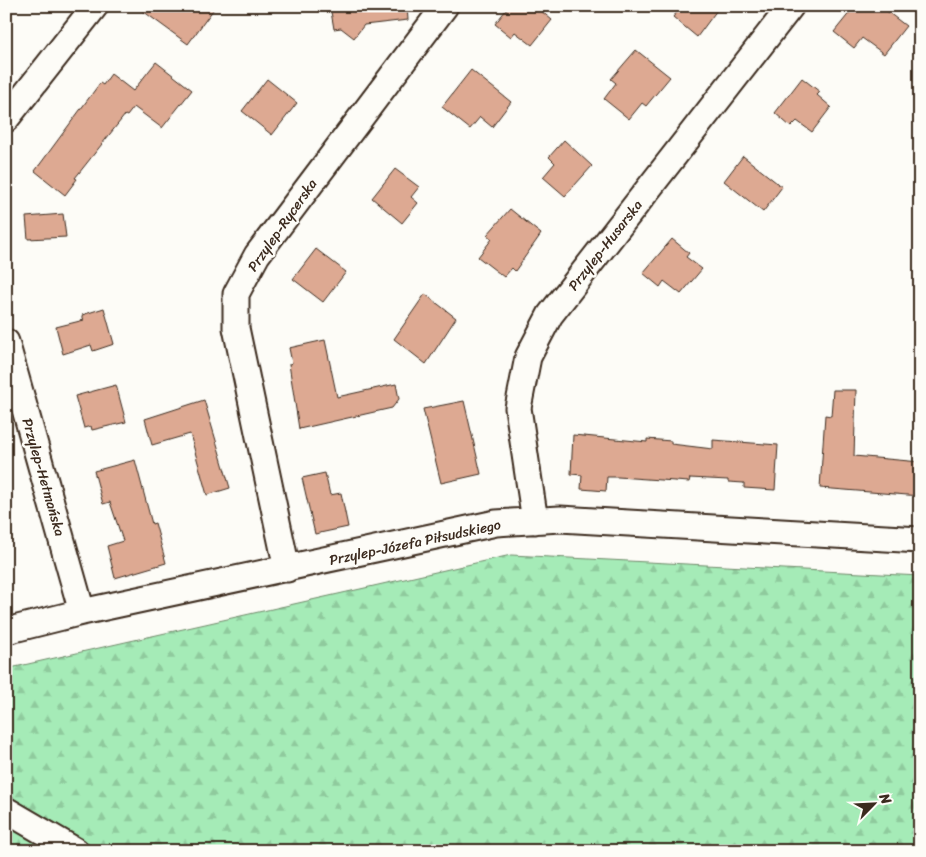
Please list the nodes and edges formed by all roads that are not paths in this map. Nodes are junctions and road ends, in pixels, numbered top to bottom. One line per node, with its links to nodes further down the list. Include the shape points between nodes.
1 (95, 6): 4 (street)
2 (445, 6): 8 (street, Przylep-Rycerska, via 257,255 236,294 236,328)
3 (791, 6): 6 (street, Przylep-Husarska, via 550,315 528,357 518,408)
4 (6, 119)
5 (6, 342): 9 (street, Przylep-Hetmańska)
6 (534, 521): 7 (street, Przylep-Józefa Piłsudskiego); 8 (street, Przylep-Józefa Piłsudskiego, via 496,523)
7 (920, 540)
8 (287, 570): 9 (street, Przylep-Józefa Piłsudskiego)
9 (82, 612): 10 (street, Przylep-Józefa Piłsudskiego)
10 (6, 631)
11 (6, 810): 12 (street)
12 (76, 851)

